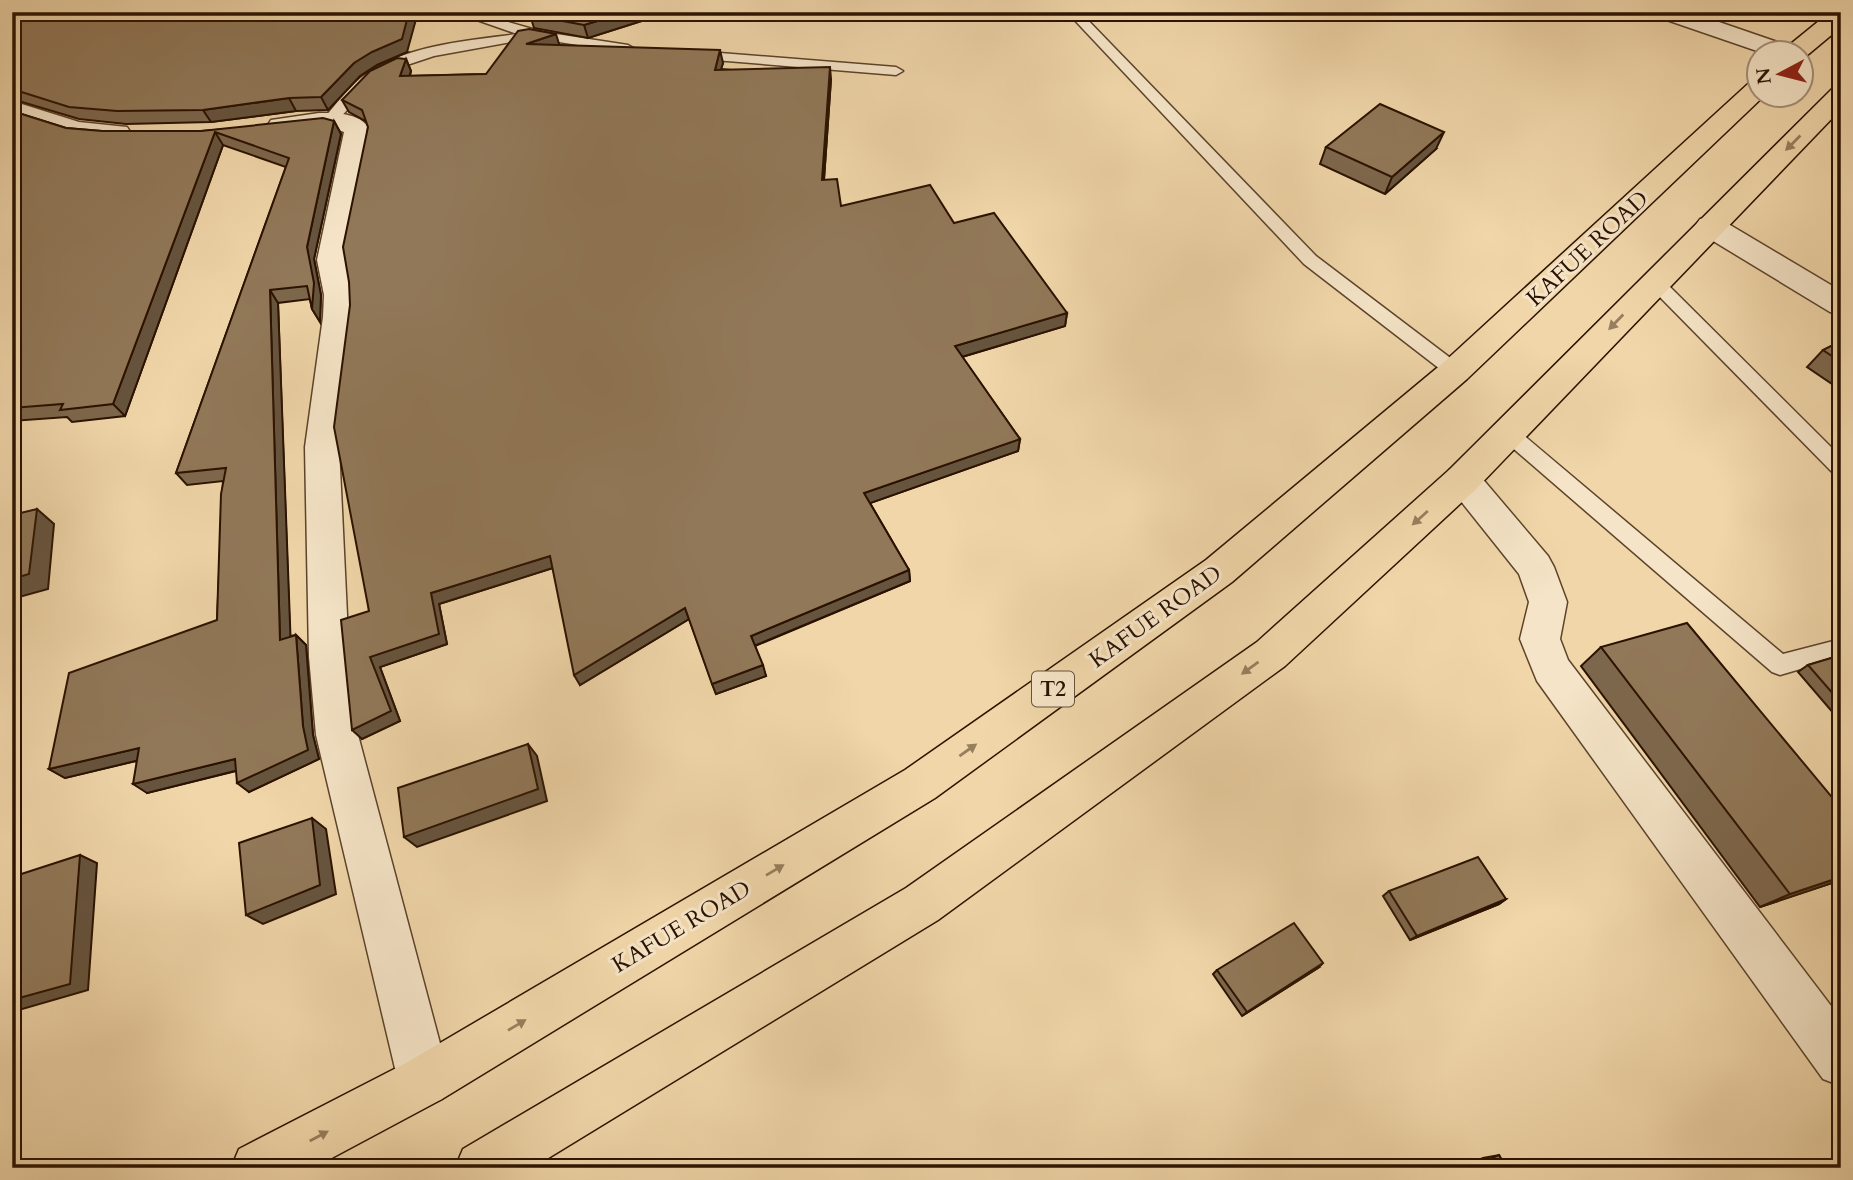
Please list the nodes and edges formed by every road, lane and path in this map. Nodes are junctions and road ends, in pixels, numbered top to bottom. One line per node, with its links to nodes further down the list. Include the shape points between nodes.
1 (460, 12): 5 (lane)
2 (1073, 12): 20 (lane, via 1310,260)
3 (1666, 12): 7 (street)
4 (1841, 15): 6 (highway)
5 (534, 35): 8 (lane); 14 (lane, via 400,63 374,75)
6 (1813, 38)
7 (1744, 39)
8 (648, 51)
9 (674, 53): 10 (lane)
10 (896, 71)
11 (1841, 94): 17 (highway, one-way to 17)
12 (1744, 102): 20 (highway, KAFUE ROAD / T2)
13 (12, 108): 16 (street, via 76,130)
14 (330, 120): 15 (street); 26 (street, via 357,128 358,139 332,260 339,317 322,447 330,670 337,735)
15 (248, 129)
16 (149, 133)
17 (1710, 226): 18 (highway); 19 (street)
18 (1655, 282): 21 (highway, one-way to 21); 22 (lane)
19 (1841, 304)
20 (1455, 371): 26 (highway, KAFUE ROAD / T2, one-way to 20, via 920,784 1219,571)
21 (1508, 433): 23 (highway); 24 (lane, via 1780,665)
22 (1841, 469)
23 (1462, 480): 25 (street, via 1535,567 1548,602 1539,639 1551,670); 28 (highway, one-way to 28, via 1271,654 922,904)
24 (1841, 648)
25 (1841, 1061)
26 (424, 1081): 27 (highway, KAFUE ROAD / T2, one-way to 26)
27 (258, 1168)
28 (482, 1168)

